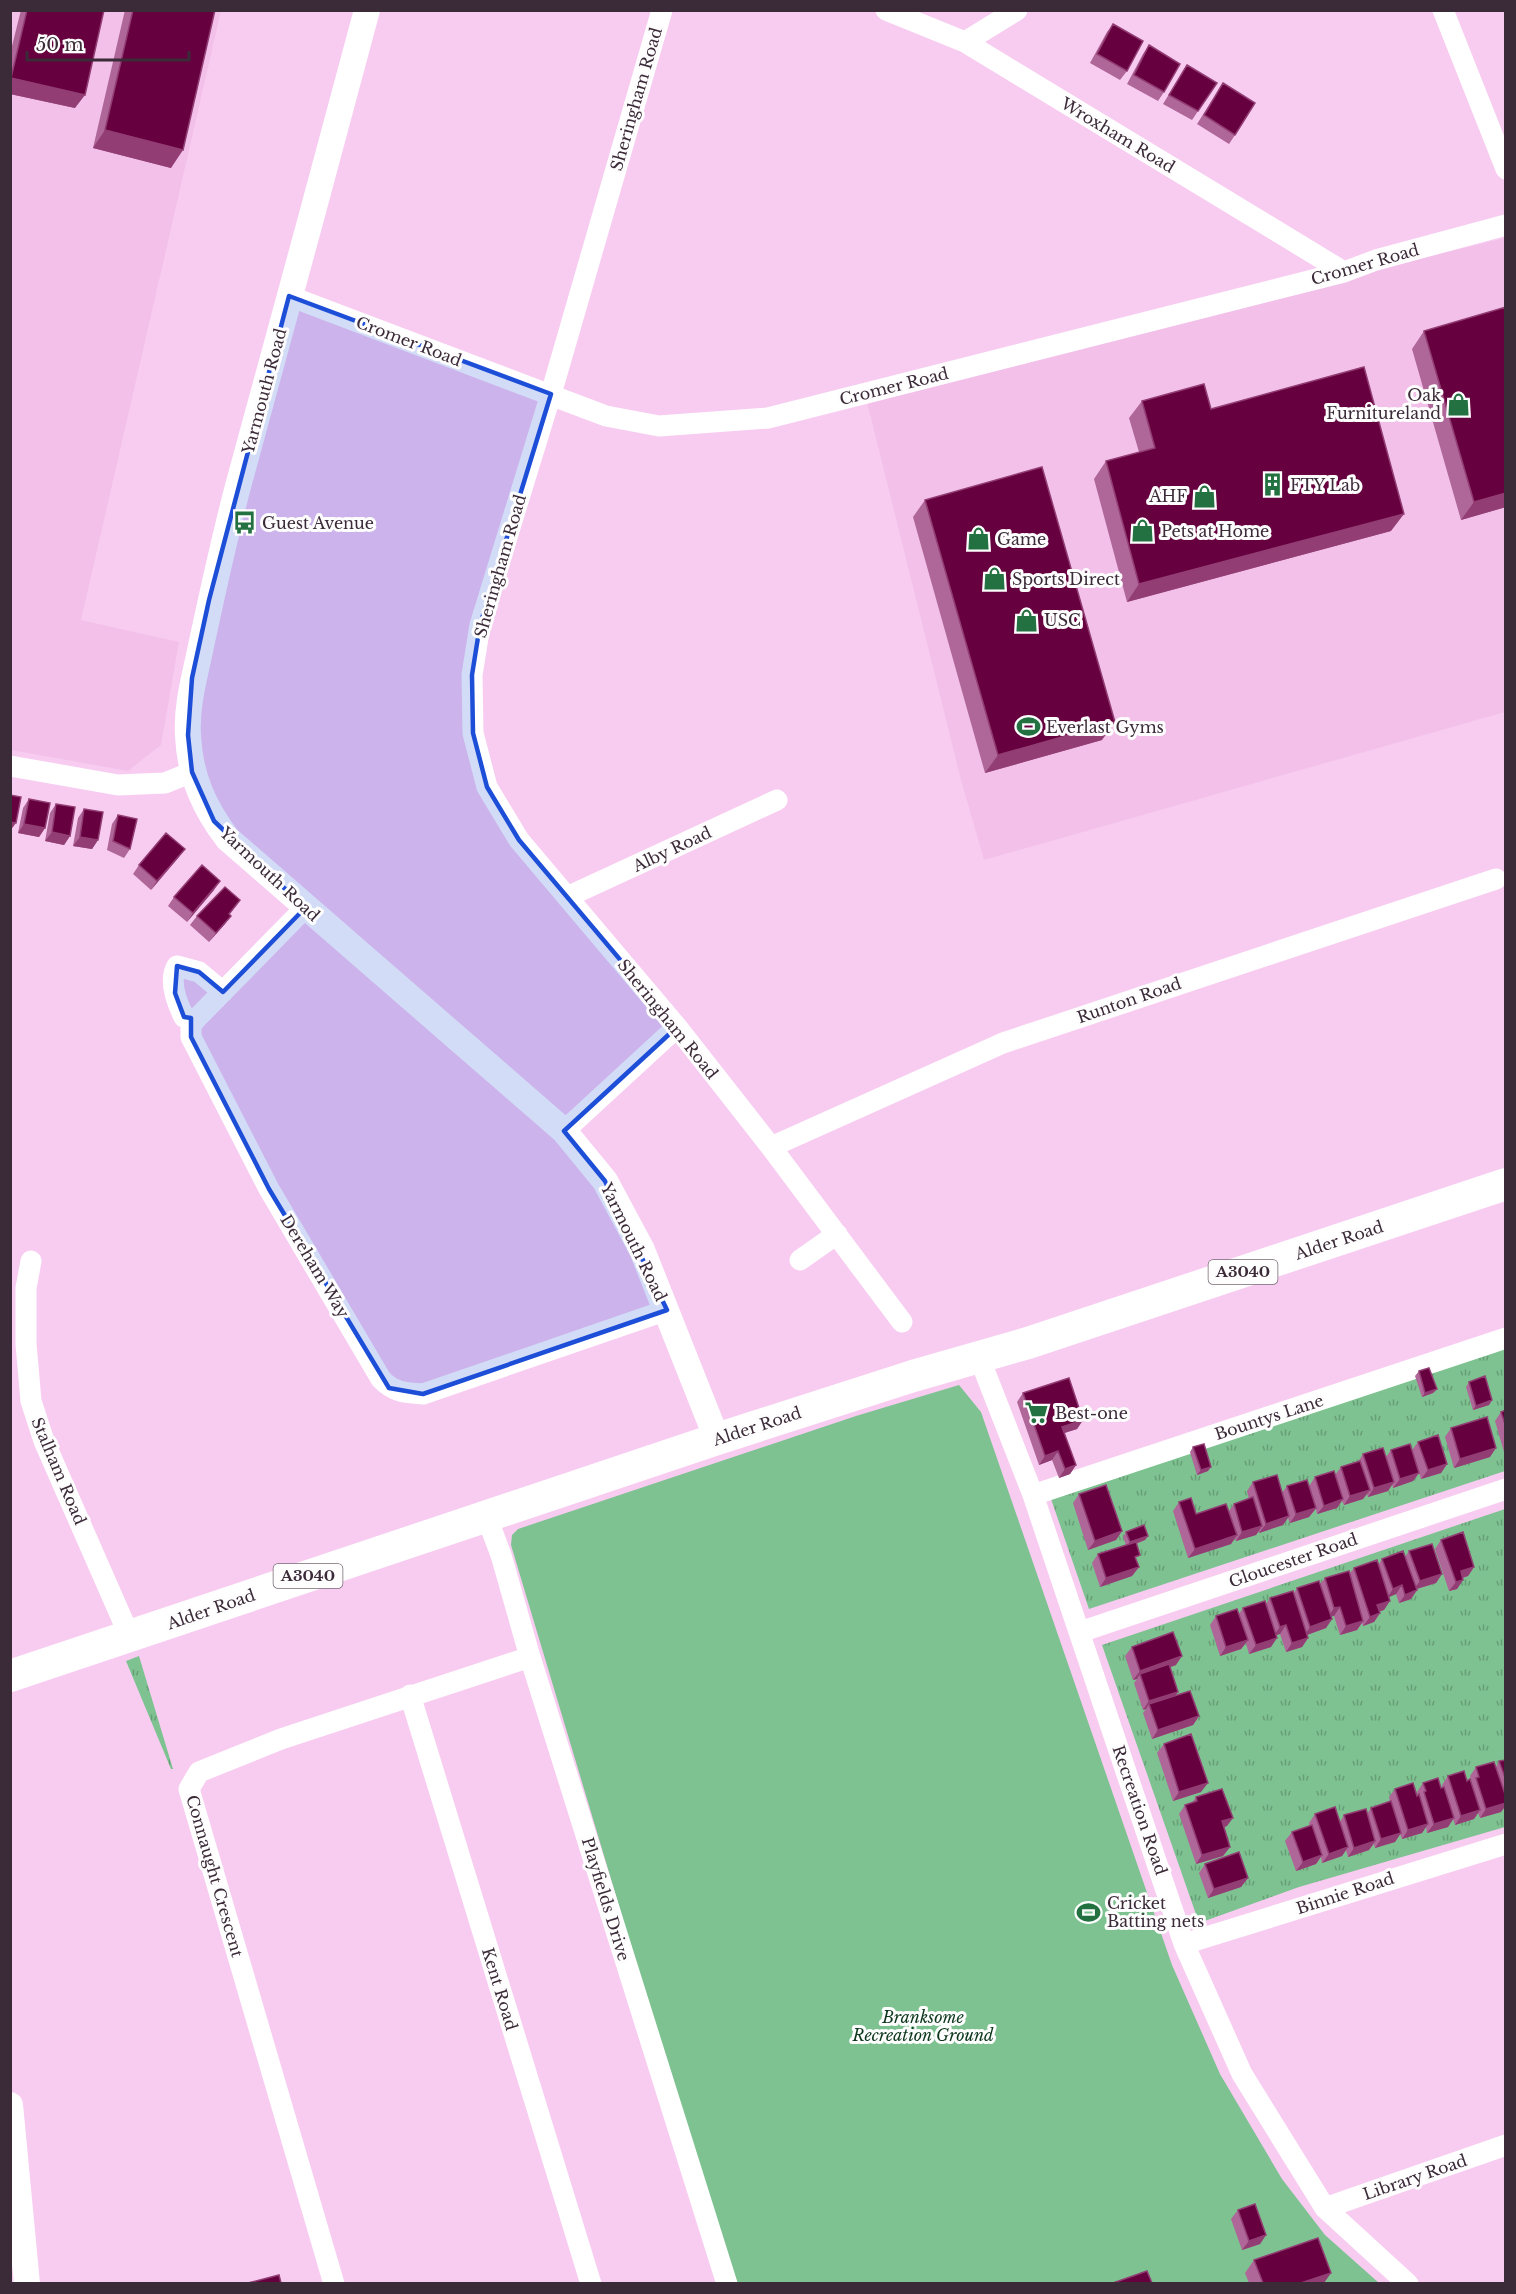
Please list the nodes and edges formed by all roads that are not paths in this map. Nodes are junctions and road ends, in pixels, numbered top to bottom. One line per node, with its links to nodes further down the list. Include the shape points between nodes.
1 (367, 10): 10 (street, Yarmouth Road)
2 (662, 10): 11 (street, Sheringham Road)
3 (886, 10): 6 (street, Wroxham Road)
4 (1017, 10): 6 (street)
5 (1443, 10): 7 (street)
6 (965, 42): 9 (street, Wroxham Road)
7 (1506, 169)
8 (1506, 225): 9 (street, Cromer Road)
9 (1344, 272): 11 (street, Cromer Road, via 768,418 660,426 606,416)
10 (289, 296): 11 (street, Cromer Road); 13 (street, Yarmouth Road, via 208,600 192,678 188,735)
11 (551, 394): 16 (street, Sheringham Road, via 480,625 472,675 473,733 487,787 519,840)
12 (10, 766): 13 (street, via 135,786 165,783)
13 (192, 772): 17 (street, Yarmouth Road, via 202,800 228,839)
14 (777, 801): 16 (street, Alby Road)
15 (1496, 879): 22 (street, Runton Road, via 1003,1043)
16 (567, 897): 20 (street, Sheringham Road)
17 (305, 908): 18 (street); 21 (street, Yarmouth Road)
18 (223, 992): 19 (street); 19 (street, via 199,972 177,966 174,979 178,1006 184,1017)
19 (196, 1019): 27 (street, Dereham Way, via 191,1025 191,1037 268,1189 389,1388 423,1394)
20 (677, 1027): 21 (street); 22 (street, Sheringham Road)
21 (564, 1131): 27 (street, Yarmouth Road, via 605,1181 642,1251)
22 (771, 1147): 24 (street, Sheringham Road)
23 (1506, 1184): 30 (main road, Alder Road / A3040)
24 (837, 1234): 25 (street); 28 (street, Sheringham Road)
25 (800, 1260)
26 (31, 1261): 36 (street, Stalham Road, via 26,1288 26,1344 31,1401 44,1441)
27 (667, 1310): 31 (street, Yarmouth Road)
28 (903, 1322)
29 (1506, 1338): 33 (street, Bountys Lane)
30 (979, 1357): 31 (main road, Alder Road / A3040); 33 (street, Recreation Road)
31 (717, 1438): 34 (main road, Alder Road / A3040)
32 (1506, 1489): 35 (street, Gloucester Road)
33 (1033, 1496): 35 (street, Recreation Road)
34 (486, 1515): 36 (main road, Alder Road / A3040); 37 (street, Playfields Drive)
35 (1080, 1632): 41 (street, Recreation Road)
36 (130, 1637): 38 (main road, Alder Road / A3040)
37 (530, 1657): 39 (street, Connaught Crescent); 48 (street, Playfields Drive)
38 (10, 1676)
39 (410, 1695): 46 (street, Connaught Crescent, via 199,1772 189,1789); 47 (street, Kent Road)
40 (1506, 1844): 41 (street, Binnie Road)
41 (1184, 1944): 44 (street, Recreation Road, via 1242,2074)
42 (10, 2105): 45 (street)
43 (1506, 2145): 44 (street, Library Road)
44 (1325, 2208): 49 (street, Recreation Road)
45 (27, 2283)
46 (334, 2283)
47 (591, 2283)
48 (726, 2283)
49 (1408, 2283)

